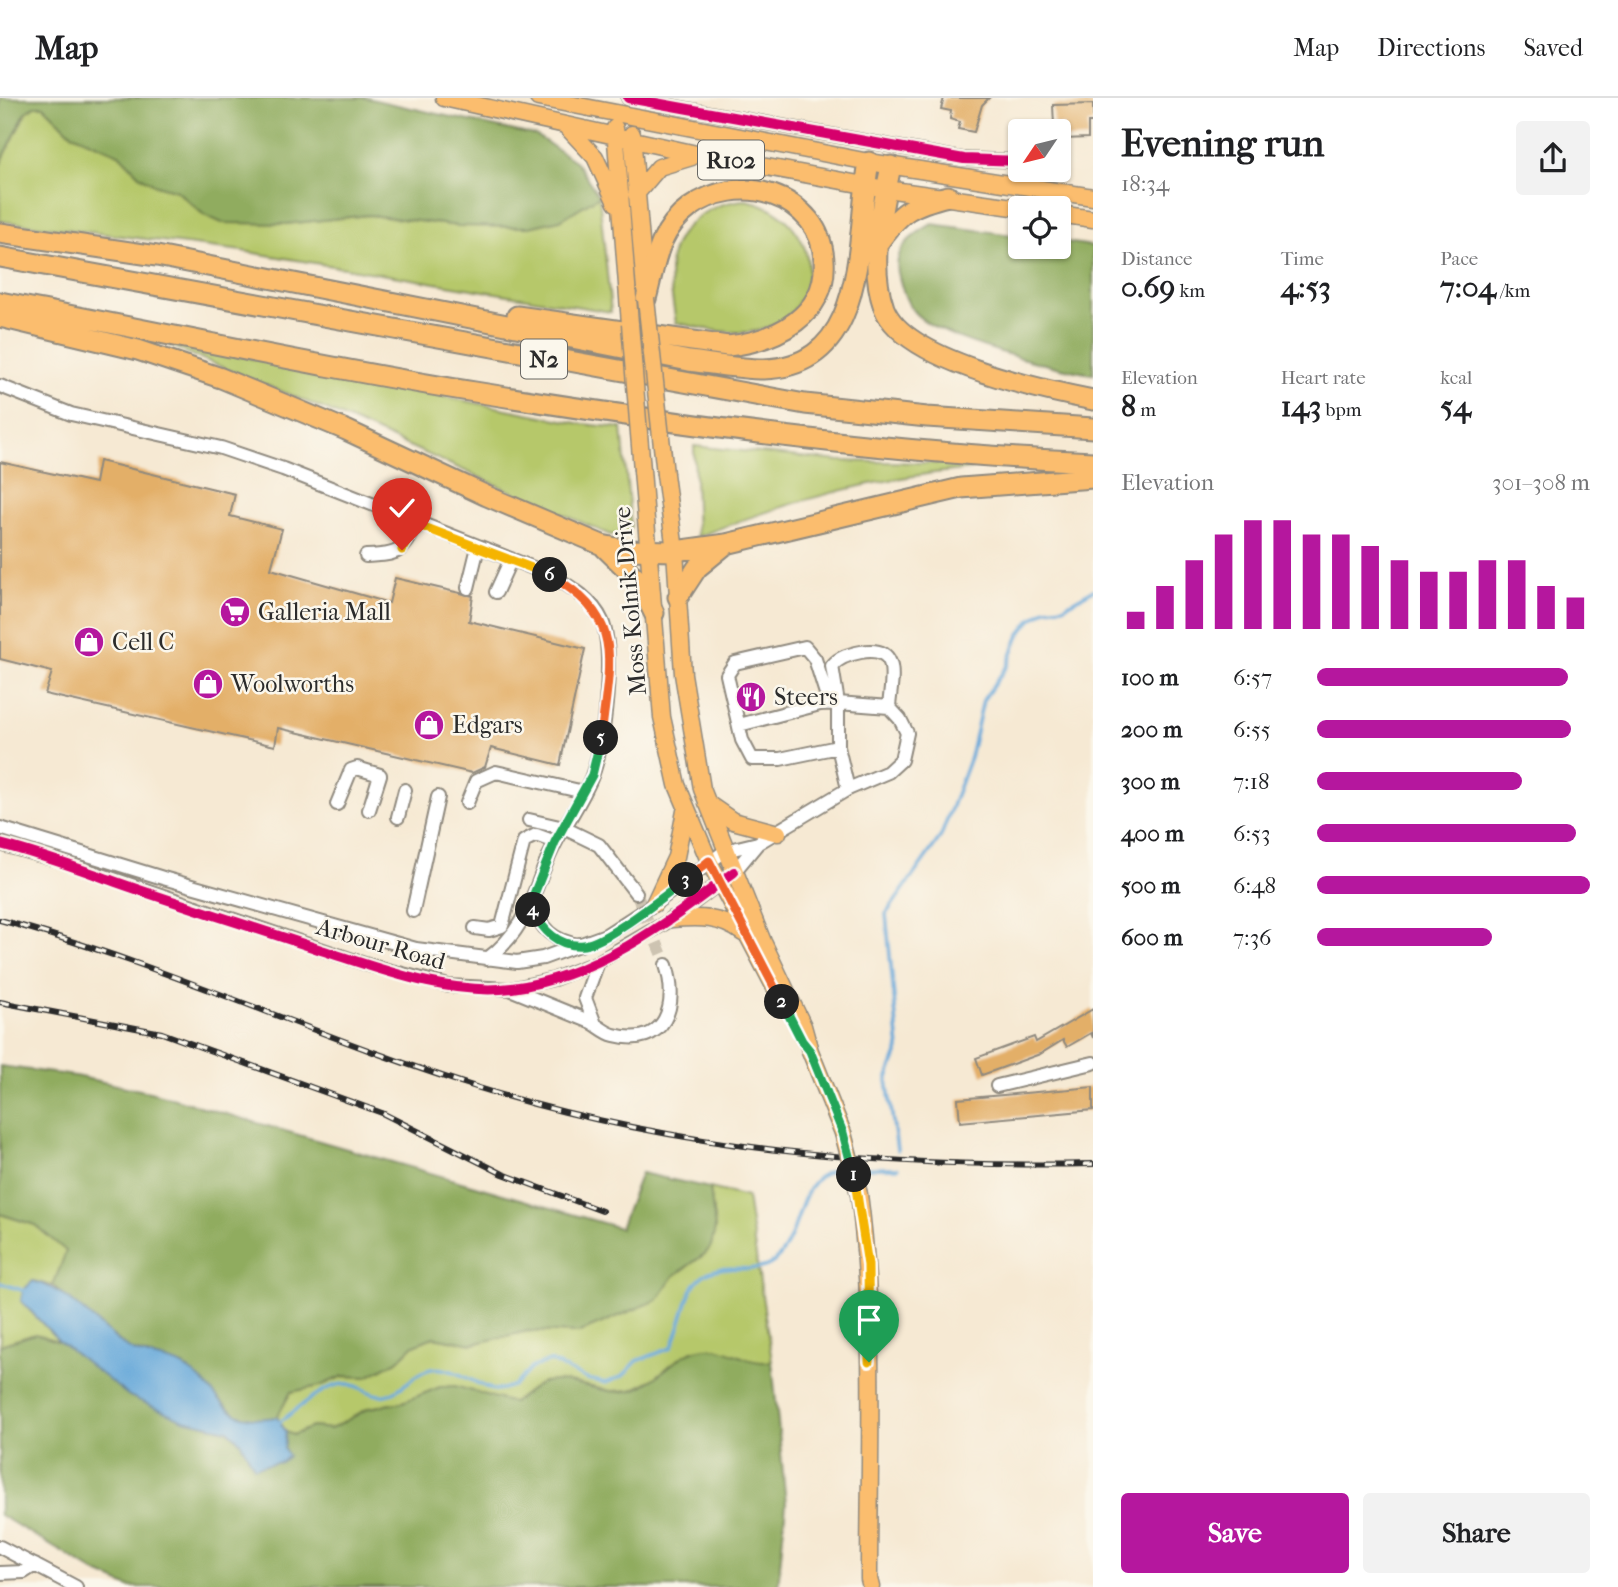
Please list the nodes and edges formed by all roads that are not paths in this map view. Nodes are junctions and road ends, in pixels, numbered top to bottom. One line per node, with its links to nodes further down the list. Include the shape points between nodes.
1 (444, 98): 5 (main road, R102)
2 (538, 98): 4 (main road, R102)
3 (628, 98): 9 (street, via 964,159)
4 (622, 116): 6 (main road, Moss Kolnik Drive); 7 (main road); 10 (main road, R102)
5 (564, 125): 6 (main road, R102); 23 (main road, via 602,167)
6 (615, 138): 7 (main road, R102); 23 (main road, Moss Kolnik Drive)
7 (632, 141): 8 (main road, R102); 16 (main road)
8 (701, 155): 14 (main road, R102); 16 (main road, via 659,167)
9 (1008, 161)
10 (869, 162): 11 (main road, R102); 14 (highway)
11 (891, 166): 12 (main road, R102); 15 (highway)
12 (1008, 175)
13 (1045, 182): 18 (main road, R102)
14 (865, 184): 15 (main road, R102); 27 (highway, via 857,266 841,326 827,343 803,359 776,367 689,361)
15 (886, 189): 17 (main road, R102); 24 (highway)
16 (636, 194): 26 (main road)
17 (948, 196): 19 (main road, R102); 24 (highway, via 906,210)
18 (1093, 197)
19 (1008, 206)
20 (1071, 216): 21 (main road)
21 (1093, 219)
22 (0, 233): 27 (highway, via 157,256)
23 (624, 236): 40 (main road, Moss Kolnik Drive, bridge)
24 (877, 245): 32 (highway, via 885,310 911,340 971,368)
25 (0, 257): 33 (highway, N2, via 804,404)
26 (648, 278): 27 (highway, via 669,229 693,205 722,191 760,191 784,202 809,220 824,251 826,278 818,299 802,317 757,343 728,346); 28 (highway)
27 (309, 286)
28 (646, 299): 41 (main road, Moss Kolnik Drive, bridge)
29 (0, 302): 34 (highway, N2, via 473,392 809,440 981,457)
30 (0, 317): 38 (highway, via 138,350 222,378)
31 (0, 386): 36 (street, via 71,414 221,448)
32 (1093, 400)
33 (1093, 428)
34 (1093, 462)
35 (1093, 478): 37 (highway, via 961,488)
36 (416, 524): 39 (street); 42 (street, via 402,550)
37 (726, 544): 41 (highway); 46 (highway, via 697,568)
38 (602, 545): 40 (highway); 47 (highway, via 629,568)
39 (478, 547): 43 (street); 44 (street)
40 (649, 551): 41 (highway); 47 (main road, Moss Kolnik Drive)
41 (675, 551): 46 (main road, Moss Kolnik Drive)
42 (366, 556)
43 (511, 559): 45 (street); 54 (street, via 576,591 594,608 606,633 609,659 599,749)
44 (468, 588)
45 (496, 593)
46 (678, 597): 57 (main road, Moss Kolnik Drive, via 689,719)
47 (654, 613): 59 (main road, Moss Kolnik Drive, via 662,718)
48 (833, 703): 49 (street); 49 (street, via 832,666 837,659 880,651 891,665); 50 (street); 50 (street, via 811,651 799,647 777,652 735,663 728,670 727,684); 51 (street)
49 (889, 708): 52 (street, via 907,733 901,760 888,772)
50 (739, 725): 51 (street, via 741,740 752,758 780,759)
51 (838, 747): 52 (street)
52 (848, 789): 65 (street)
53 (405, 790): 61 (street)
54 (583, 792): 56 (street, via 496,772 476,781); 64 (street)
55 (438, 797): 78 (street)
56 (467, 803)
57 (706, 803): 65 (main road, via 733,821); 70 (main road, Moss Kolnik Drive)
58 (337, 804): 60 (street, via 356,768 380,775)
59 (686, 807): 71 (main road, Moss Kolnik Drive); 77 (main road, via 677,857)
60 (369, 810)
61 (398, 817)
62 (529, 820): 64 (street)
63 (0, 828): 69 (street, Arbour Road)
64 (564, 828): 66 (street); 75 (street, via 599,845)
65 (778, 833): 67 (street)
66 (555, 842): 76 (street); 80 (street, via 536,835 524,841 502,926)
67 (758, 843): 70 (street); 73 (street, Arbour Road)
68 (0, 844): 72 (street, Arbour Road)
69 (69, 848): 72 (street); 83 (street, Arbour Road, via 416,949)
70 (725, 850): 71 (street, Arbour Road); 73 (main road, Moss Kolnik Drive)
71 (709, 861): 74 (main road, Moss Kolnik Drive); 77 (street, Arbour Road)
72 (64, 862): 86 (street, Arbour Road, via 368,965 449,986)
73 (734, 872): 74 (street, Arbour Road); 88 (main road, Moss Kolnik Drive)
74 (720, 883): 79 (street, Arbour Road); 81 (main road, Moss Kolnik Drive)
75 (636, 893)
76 (530, 904): 82 (street, via 545,931 563,942); 83 (street, via 512,937)
77 (654, 904): 82 (street, Arbour Road)
78 (413, 911)
79 (672, 919): 81 (main road, via 720,920); 84 (street, Arbour Road)
80 (475, 928)
81 (745, 934): 88 (main road, Moss Kolnik Drive)
82 (584, 945): 83 (street, Arbour Road, via 543,958)
83 (487, 960)
84 (598, 962): 86 (street, Arbour Road); 87 (street, via 586,998)
85 (666, 965): 87 (street, via 673,999 671,1011 656,1030 634,1037 615,1036)
86 (510, 989): 87 (street)
87 (596, 1024)
88 (810, 1051): 94 (main road, Moss Kolnik Drive, bridge, via 843,1133 859,1194 868,1265)
89 (1093, 1063): 90 (street)
90 (997, 1086)
91 (0, 1547): 92 (street)
92 (34, 1566): 93 (street, via 24,1572); 95 (street)
93 (0, 1573)
94 (868, 1584)
95 (76, 1587)

